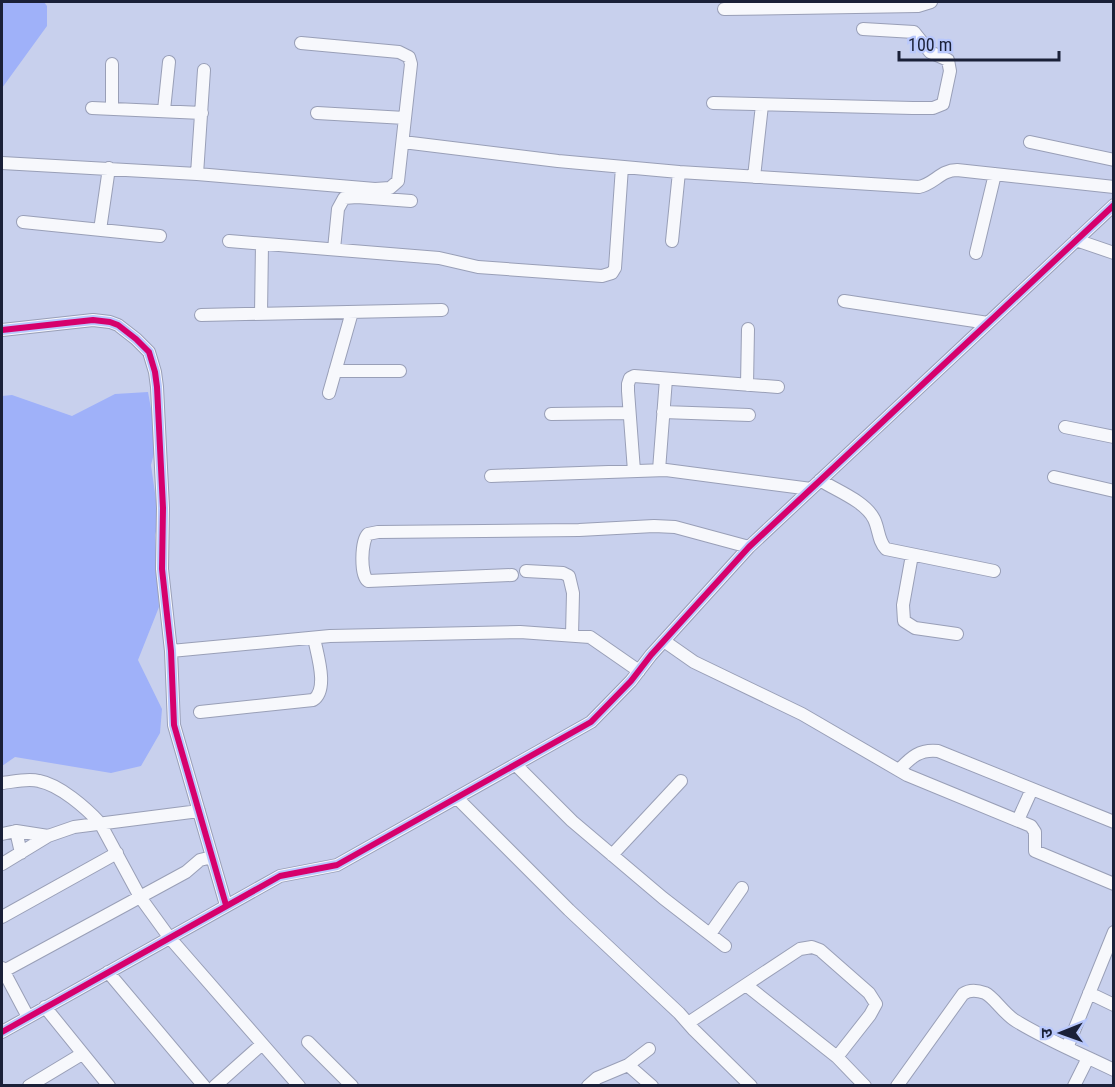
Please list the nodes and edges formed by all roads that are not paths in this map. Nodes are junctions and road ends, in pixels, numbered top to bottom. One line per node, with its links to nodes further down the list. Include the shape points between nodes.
1 (931, 2): 2 (street, via 918,6)
2 (724, 9)
3 (863, 29): 9 (street, via 914,32 930,52 948,60 950,71 943,104 933,108)
4 (301, 43): 15 (street, via 405,54 411,64)
5 (169, 62): 12 (street)
6 (112, 64): 11 (street)
7 (204, 70): 13 (street)
8 (713, 103): 9 (street)
9 (762, 105): 25 (street)
10 (92, 108): 11 (street)
11 (112, 108): 12 (street)
12 (164, 110): 13 (street)
13 (202, 113): 23 (street)
14 (316, 113): 15 (street)
15 (405, 118): 16 (street)
16 (403, 142): 20 (street); 23 (street, via 398,181 390,188)
17 (1030, 142): 18 (street)
18 (1113, 160)
19 (2, 163): 21 (street)
20 (622, 167): 22 (street); 36 (street, via 612,273 594,276 478,267 439,258)
21 (109, 168): 23 (street); 30 (street)
22 (679, 172): 25 (street); 34 (street)
23 (197, 174)
24 (995, 174): 25 (street, via 951,170 919,187); 26 (street); 37 (street)
25 (754, 177)
26 (1113, 187)
27 (411, 201): 36 (street, via 344,198 338,209)
28 (1113, 206): 32 (street)
29 (22, 222): 30 (street)
30 (100, 230): 31 (street)
31 (160, 236)
32 (1076, 240): 38 (street); 44 (street)
33 (229, 241): 35 (street)
34 (672, 242)
35 (262, 244): 36 (street); 42 (street)
36 (334, 249)
37 (976, 253)
38 (1113, 253)
39 (844, 301): 44 (street)
40 (442, 310): 41 (street)
41 (351, 312): 42 (street); 47 (street)
42 (261, 314): 43 (street)
43 (201, 315)
44 (988, 323): 63 (street)
45 (748, 328): 50 (street)
46 (2, 330): 74 (street, via 110,321 149,352 157,387 162,569)
47 (335, 371): 48 (street); 52 (street)
48 (400, 371)
49 (666, 379): 50 (street); 53 (street); 54 (street, via 630,378)
50 (747, 385): 51 (street)
51 (778, 387)
52 (329, 393)
53 (663, 412): 56 (street); 59 (street)
54 (629, 413): 55 (street); 60 (street)
55 (551, 414)
56 (749, 415)
57 (1065, 427): 58 (street)
58 (1113, 437)
59 (659, 470): 60 (street); 63 (street)
60 (634, 471): 61 (street)
61 (491, 476)
62 (1054, 477): 64 (street)
63 (815, 485): 65 (street); 66 (street, via 870,512 886,549)
64 (1113, 491)
65 (749, 547): 69 (street, via 675,527 654,526 378,532 369,534 364,541 366,580); 73 (street)
66 (912, 555): 68 (street); 70 (street, via 904,621 915,628)
67 (526, 571): 71 (street, via 569,576 573,593)
68 (994, 571)
69 (512, 575)
70 (957, 634)
71 (572, 635): 72 (street, via 520,632); 75 (street, via 590,637)
72 (314, 638): 74 (street); 76 (street, via 322,684 321,692 313,700)
73 (664, 641): 75 (street); 78 (street, via 694,662 802,714)
74 (171, 651): 83 (street, via 174,725)
75 (639, 671): 77 (street, via 591,722)
76 (200, 712)
77 (516, 765): 82 (street); 92 (street)
78 (899, 770): 81 (street, via 920,752 938,751); 84 (street)
79 (681, 781): 92 (street)
80 (2, 783): 86 (street, via 29,780 48,784 77,801)
81 (1032, 789): 84 (street); 85 (street)
82 (457, 798): 98 (street, via 337,865 280,876); 111 (street)
83 (199, 811): 86 (street); 93 (street)
84 (1018, 820): 95 (street, via 1034,828 1037,852)
85 (1113, 822)
86 (100, 823): 89 (street); 90 (street)
87 (16, 831): 88 (street); 89 (street); 91 (street)
88 (2, 834)
89 (48, 836): 91 (street)
90 (117, 853): 97 (street); 99 (street)
91 (21, 854): 94 (street)
92 (612, 855): 101 (street)
93 (212, 856): 97 (street); 98 (street)
94 (2, 864)
95 (1113, 884)
96 (742, 888): 101 (street)
97 (140, 897): 102 (street); 104 (street)
98 (226, 905): 102 (street)
99 (2, 917)
100 (1113, 932): 107 (street)
101 (710, 934): 103 (street)
102 (169, 937): 105 (street); 114 (street)
103 (725, 946)
104 (2, 970): 110 (street)
105 (108, 972): 109 (street); 124 (street)
106 (746, 985): 111 (street); 118 (street); 118 (street, via 800,949 820,950 869,993 876,1004)
107 (1089, 993): 108 (street); 115 (street)
108 (1113, 1005)
109 (45, 1007): 110 (street); 117 (street)
110 (28, 1017): 112 (street)
111 (688, 1023): 130 (street)
112 (2, 1032)
113 (308, 1042): 127 (street)
114 (261, 1045): 125 (street); 126 (street)
115 (1067, 1048): 119 (street); 132 (street, via 1015,1021 987,994 970,990 963,994)
116 (649, 1049): 120 (street)
117 (82, 1054): 122 (street); 123 (street)
118 (837, 1057): 131 (street)
119 (1088, 1058): 121 (street); 133 (street)
120 (628, 1065): 128 (street); 129 (street)
121 (1113, 1070)
122 (103, 1084)
123 (28, 1086)
124 (204, 1086)
125 (215, 1086)
126 (298, 1086)
127 (351, 1086)
128 (588, 1086)
129 (652, 1086)
130 (751, 1086)
131 (865, 1086)
132 (897, 1086)
133 (1074, 1086)

